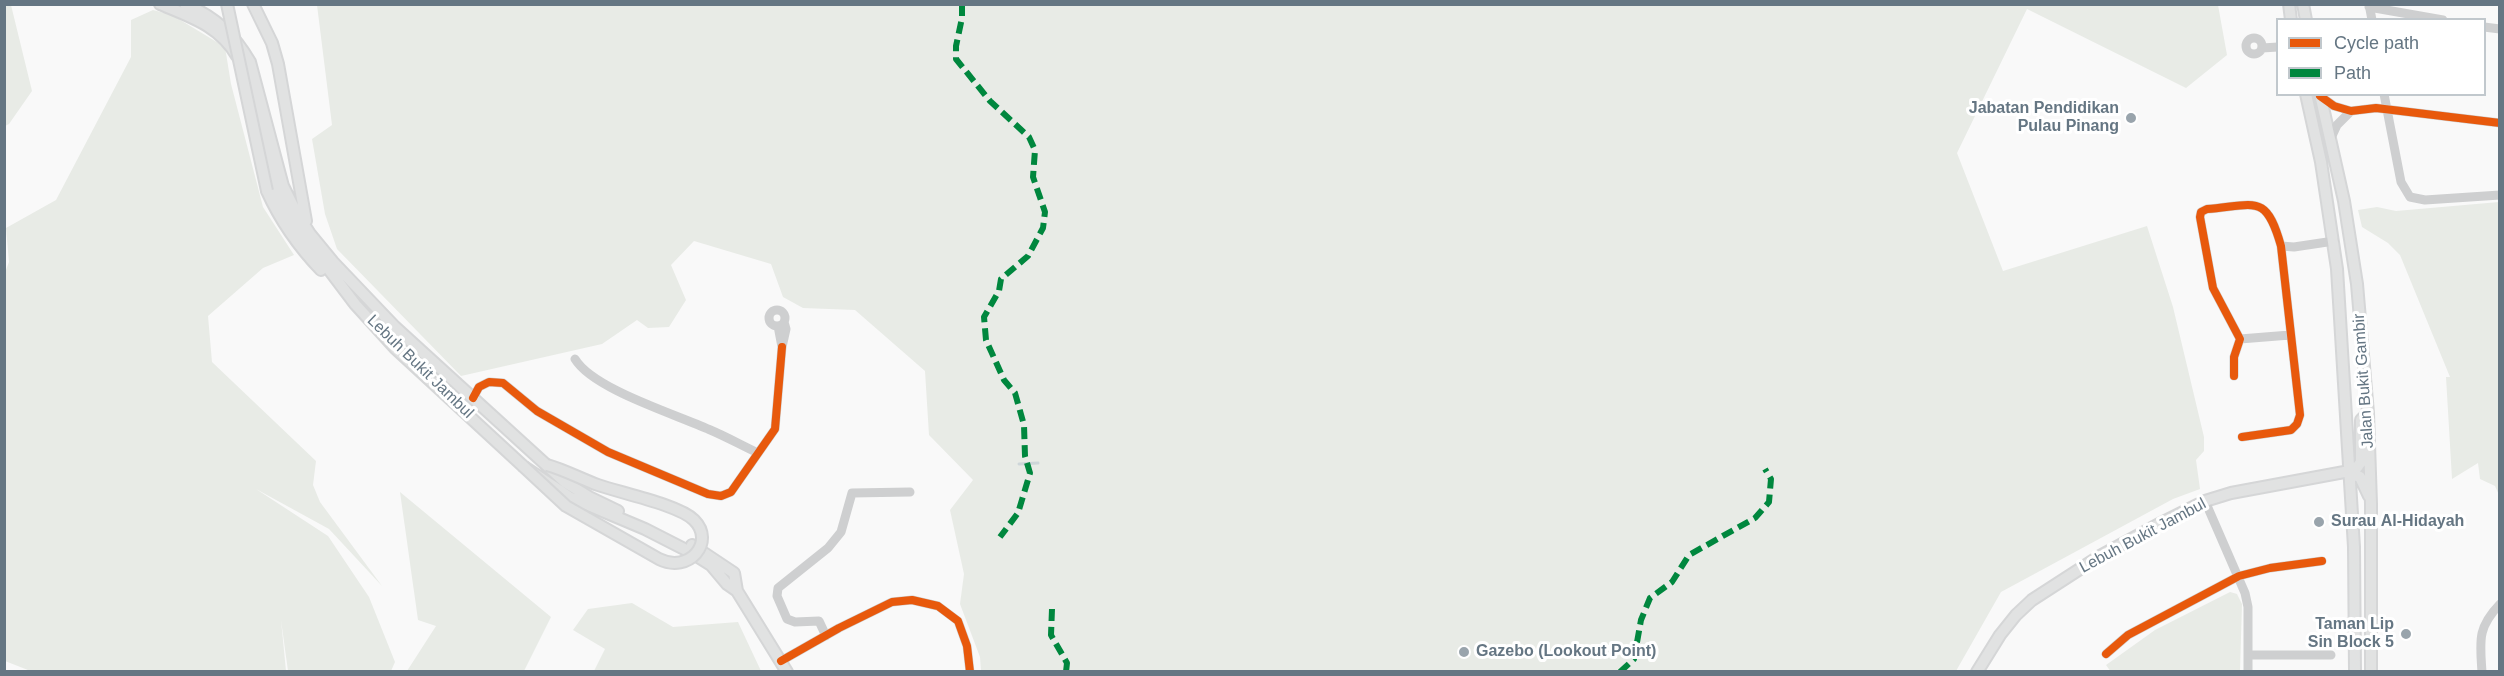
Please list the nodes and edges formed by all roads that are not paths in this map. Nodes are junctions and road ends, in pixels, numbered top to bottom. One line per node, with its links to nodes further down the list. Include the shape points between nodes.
1 (160, 4): 22 (main road, Lebuh Bukit Jambul, via 208,25 233,49 248,81 275,190 284,210)
2 (185, 4): 19 (main road, Lebuh Bukit Jambul, via 221,24 242,47 256,78 283,186)
3 (226, 4): 22 (main road, bridge, via 267,191 303,252)
4 (253, 4): 19 (main road, via 278,64)
5 (2369, 6): 6 (street)
6 (2432, 18)
7 (2276, 47): 8 (street)
8 (2262, 48)
9 (2306, 96): 20 (main road, Jalan Bukit Gambir)
10 (2320, 96): 17 (main road, Jalan Bukit Gambir)
11 (2321, 96): 14 (street, via 2334,106)
12 (2384, 96): 13 (street)
13 (2387, 110): 14 (street); 16 (street); 18 (street, via 2401,182 2410,197 2425,200)
14 (2351, 111): 17 (street, via 2337,125)
15 (2499, 112): 16 (street)
16 (2498, 123)
17 (2330, 141): 29 (main road, Jalan Bukit Gambir, via 2353,249)
18 (2499, 195)
19 (310, 234): 28 (main road, Lebuh Bukit Jambul, via 395,327)
20 (2333, 238): 21 (street); 34 (main road, Jalan Bukit Gambir)
21 (2281, 246): 24 (street); 25 (street, via 2274,220 2263,207 2201,212 2213,288)
22 (355, 304): 33 (main road, Lebuh Bukit Jambul, via 395,348)
23 (781, 324): 31 (street, via 786,329 777,422 773,435)
24 (2290, 335): 25 (street); 30 (street, via 2300,415 2297,424 2291,430)
25 (2240, 339): 27 (street, via 2234,357)
26 (575, 359): 31 (street, via 580,368 624,395)
27 (2234, 376)
28 (473, 398): 31 (street, via 479,387 489,382 503,383 537,411 601,448 708,494 721,496 731,492); 32 (main road, Lebuh Bukit Jambul)
29 (2368, 413): 34 (main road, via 2361,420 2361,462); 37 (main road, Jalan Bukit Gambir)
30 (2242, 437)
31 (758, 453)
32 (547, 465): 33 (main road, bridge, via 691,518 701,532 694,557 683,563 659,559 566,506); 40 (main road, Lebuh Bukit Jambul, via 589,497 720,562 734,573)
33 (523, 466): 40 (main road, Lebuh Bukit Jambul, via 569,497 692,553 711,565)
34 (2349, 472): 36 (main road, Lebuh Bukit Jambul); 37 (main road, via 2360,477); 51 (main road, Jalan Bukit Gambir)
35 (910, 492): 42 (street, via 852,493 841,532 828,548 778,588 777,596 787,619 819,621)
36 (2205, 501): 39 (street); 49 (main road, Lebuh Bukit Jambul, via 2100,556 2032,600 2000,635)
37 (2372, 504): 52 (main road, Jalan Bukit Gambir)
38 (2322, 561): 39 (street)
39 (2239, 576): 43 (street, via 2128,635); 44 (street, via 2248,607)
40 (737, 591): 46 (main road, Lebuh Bukit Jambul)
41 (2499, 604): 53 (street, via 2488,617 2480,637)
42 (826, 636): 46 (street); 48 (street, via 892,602 924,602 938,606 958,621 967,646)
43 (2106, 654)
44 (2248, 655): 45 (street); 50 (street)
45 (2331, 655)
46 (782, 661): 47 (main road, Lebuh Bukit Jambul)
47 (787, 672)
48 (970, 672)
49 (1977, 672)
50 (2248, 672)
51 (2355, 672)
52 (2371, 672)
53 (2482, 672)

